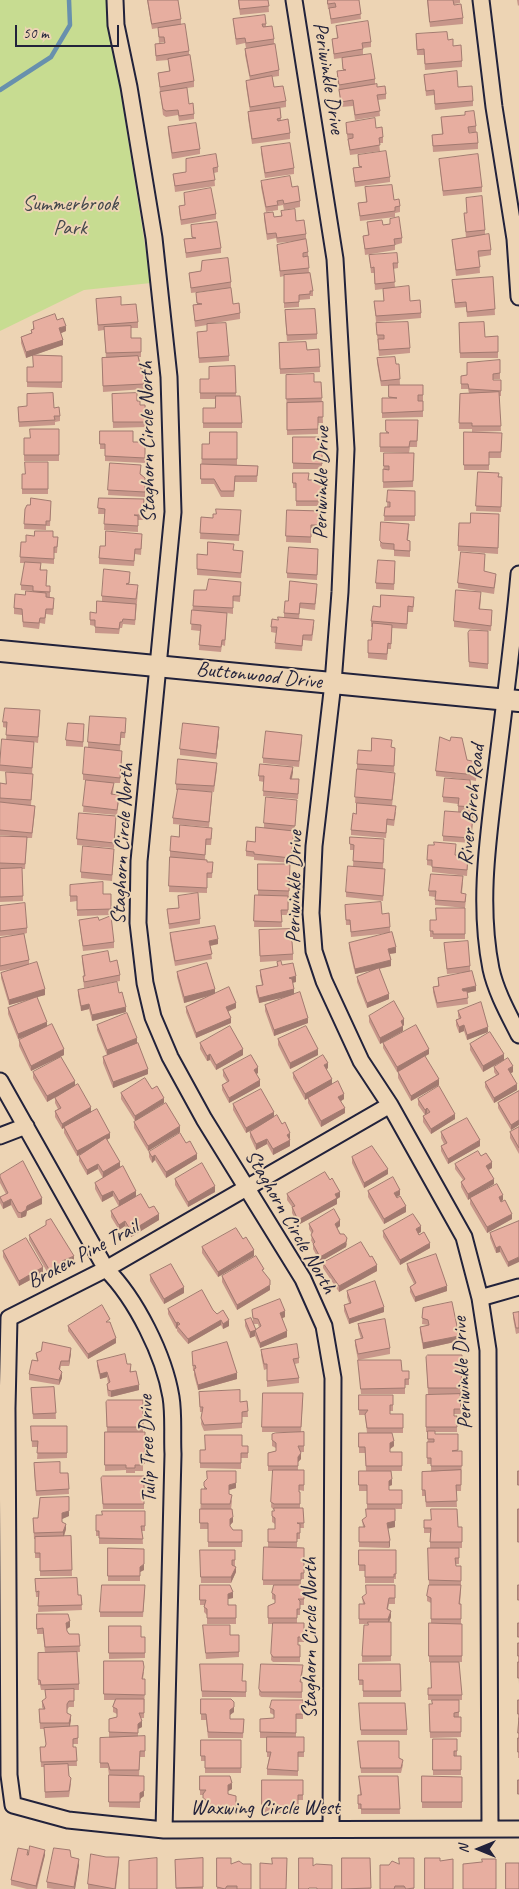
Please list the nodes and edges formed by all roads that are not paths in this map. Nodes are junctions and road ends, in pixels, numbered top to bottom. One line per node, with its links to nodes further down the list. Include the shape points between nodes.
1 (115, 0): 7 (street, Staghorn Circle North, via 116,25 154,238 169,377 173,512)
2 (294, 0): 8 (street, Periwinkle Drive, via 335,259 344,400 346,449)
3 (481, 0): 4 (street)
4 (519, 297)
5 (519, 574): 9 (street, River Birch Road)
6 (0, 650): 7 (street, Buttonwood Drive)
7 (158, 666): 8 (street, Buttonwood Drive); 15 (street, Staghorn Circle North, via 139,861 138,924 145,983 153,1017 170,1057 204,1119)
8 (333, 683): 9 (street, Buttonwood Drive); 12 (street, Periwinkle Drive, via 314,846 311,913 314,951 324,981 361,1061)
9 (512, 700): 10 (street, River Birch Road, via 485,863 485,931 492,972)
10 (519, 1035)
11 (0, 1081): 13 (street, Tulip Tree Drive)
12 (390, 1106): 15 (street, Broken Pine Trail); 18 (street, Periwinkle Drive, via 464,1238)
13 (26, 1126): 14 (street); 16 (street, Tulip Tree Drive)
14 (0, 1136)
15 (248, 1188): 16 (street, Broken Pine Trail); 20 (street, Staghorn Circle North, via 303,1279 321,1318 333,1378)
16 (106, 1269): 19 (street, Broken Pine Trail, via 9,1318 9,1775); 23 (street, Tulip Tree Drive, via 122,1285 150,1336 162,1362 171,1398 173,1464)
17 (519, 1287): 18 (street)
18 (480, 1298): 21 (street, Periwinkle Drive, via 488,1350)
19 (13, 1805): 23 (street, Waxwing Circle West, via 68,1820)
20 (331, 1829): 21 (street, Waxwing Circle West); 23 (street, Waxwing Circle West)
21 (490, 1829): 22 (street, Waxwing Circle West)
22 (519, 1829)
23 (164, 1830)

